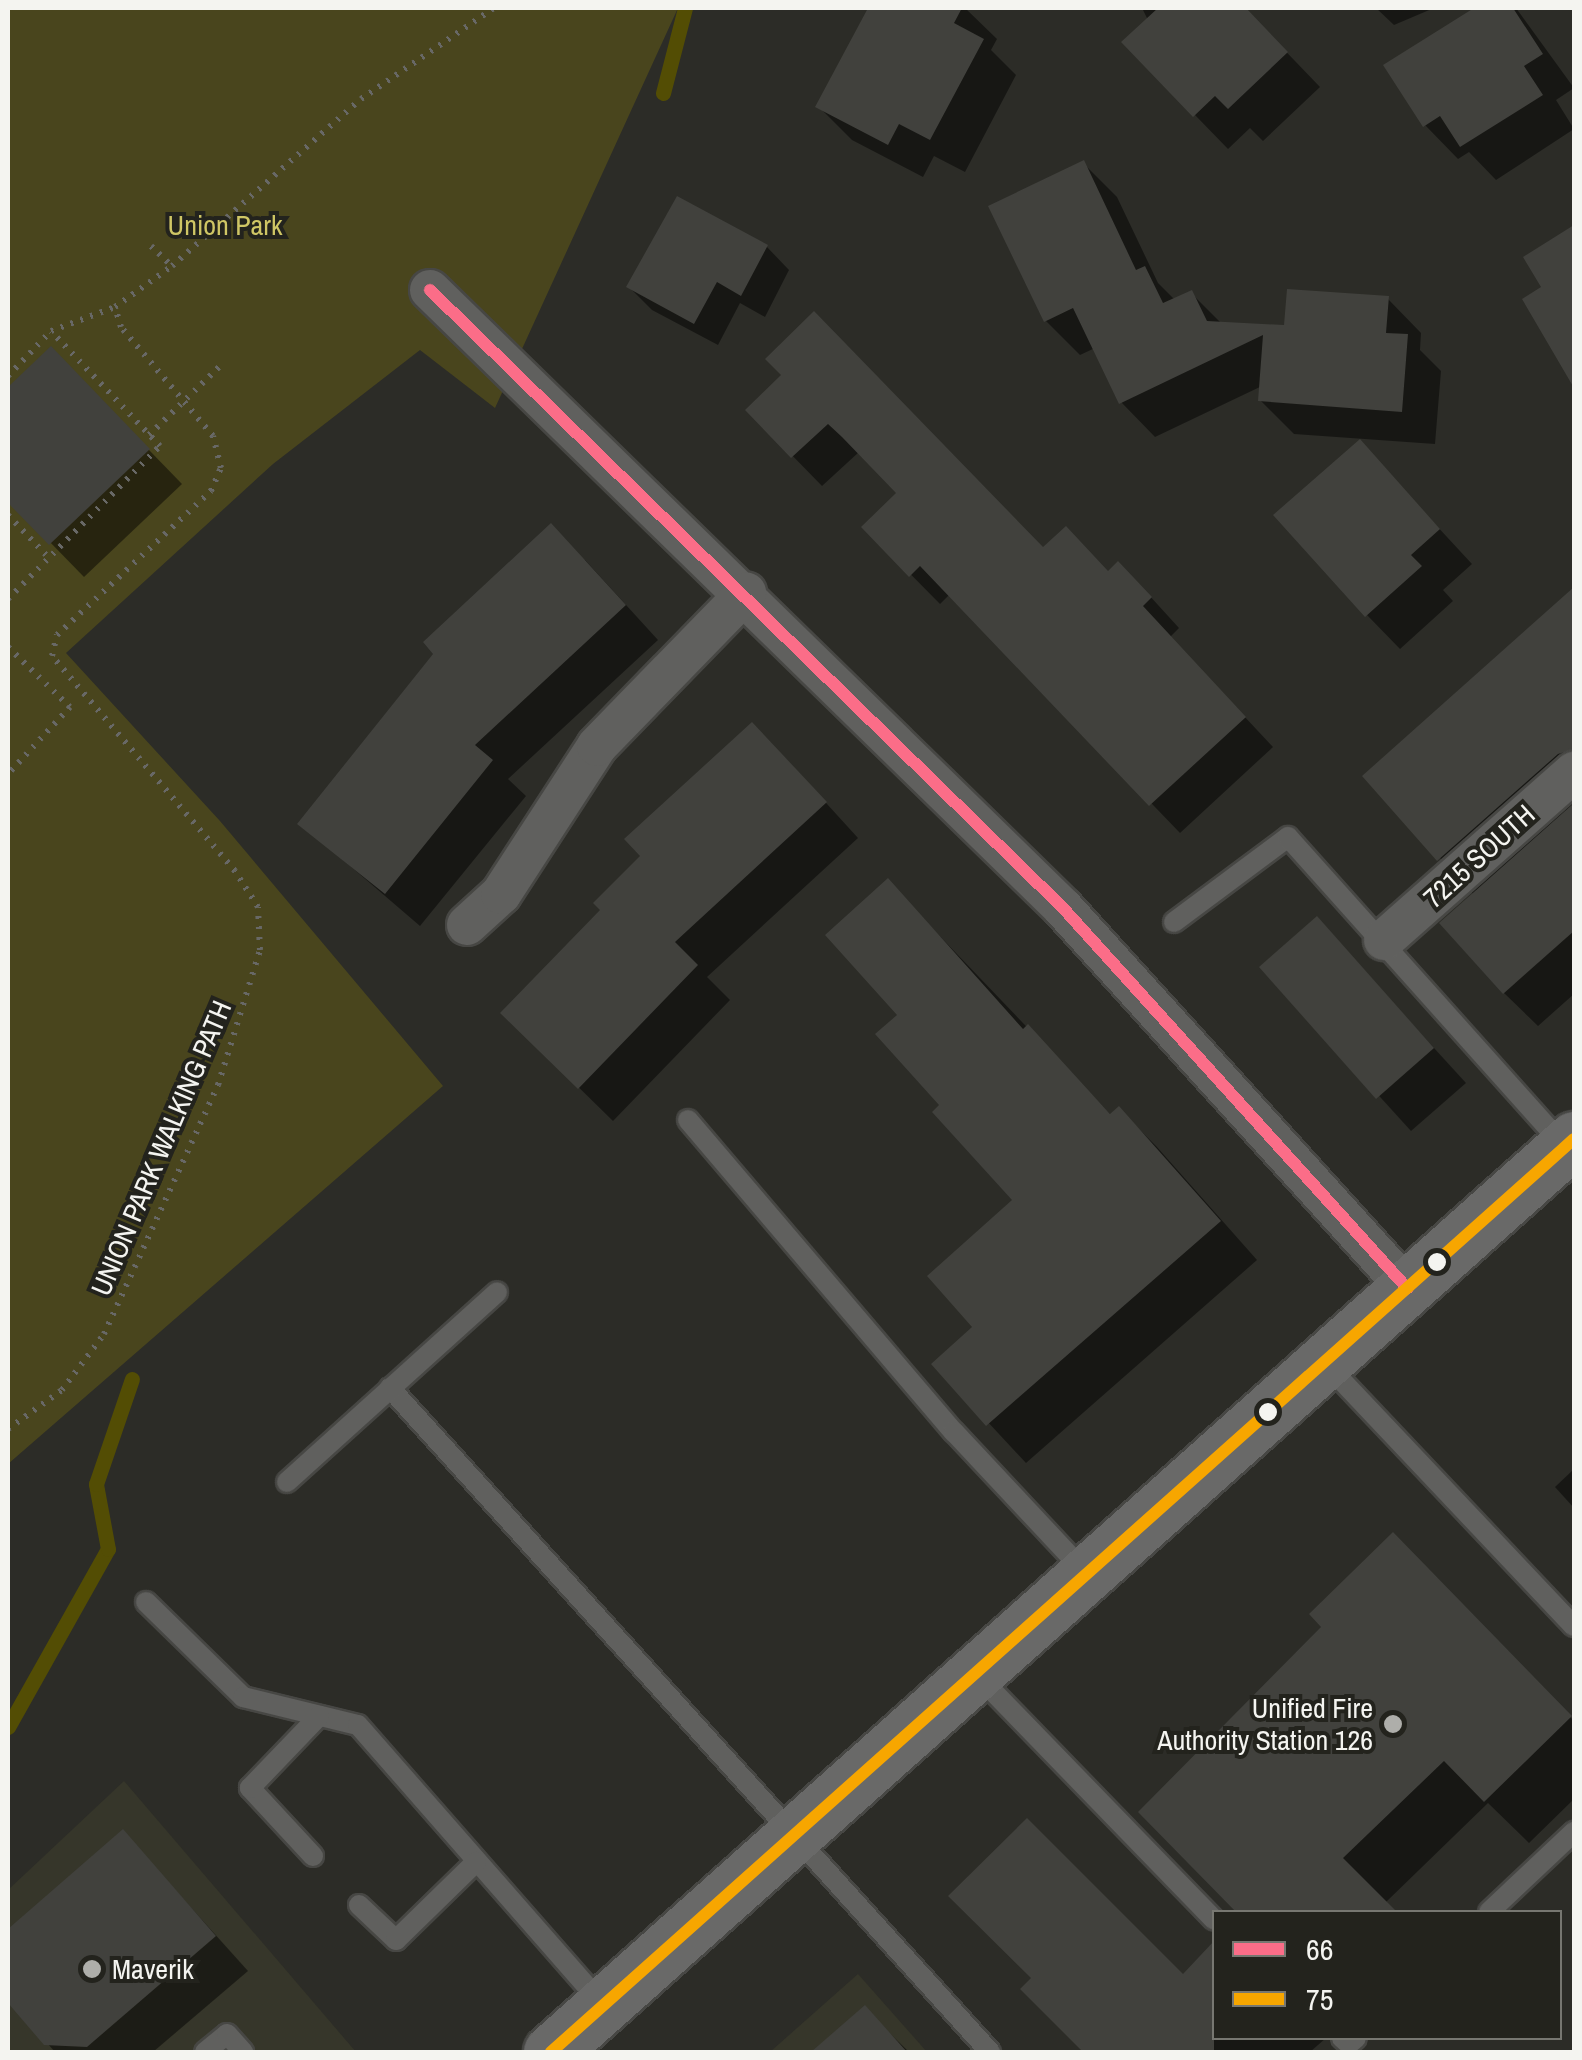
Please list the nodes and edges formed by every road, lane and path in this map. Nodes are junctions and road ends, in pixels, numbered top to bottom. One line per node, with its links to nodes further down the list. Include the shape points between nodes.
1 (494, 8): 3 (path, via 360,98)
2 (151, 246): 3 (path)
3 (172, 266): 5 (path)
4 (430, 290): 13 (street)
5 (115, 307): 6 (path); 9 (path, UNION PARK WALKING PATH, via 121,327)
6 (52, 330): 8 (path); 10 (path)
7 (221, 365): 9 (path)
8 (8, 376)
9 (184, 400): 10 (path); 27 (path, UNION PARK WALKING PATH, via 213,436 222,468 218,482 56,635 52,656 258,907 256,979 186,1160 104,1334 62,1390)
10 (149, 435): 12 (path, via 160,446)
11 (8, 514): 12 (path)
12 (48, 556): 14 (path)
13 (746, 593): 19 (street, via 597,746 501,894); 23 (street, via 1063,908)
14 (8, 598)
15 (8, 647): 17 (path, via 70,707)
16 (1574, 772): 20 (street, 7215 SOUTH)
17 (8, 774)
18 (1174, 922): 20 (lane, via 1288,837)
19 (467, 925)
20 (1384, 940): 22 (lane)
21 (688, 1120): 29 (lane, via 954,1432)
22 (1570, 1143): 23 (main road)
23 (1407, 1288): 25 (main road)
24 (497, 1292): 26 (lane)
25 (1324, 1362): 29 (main road); 31 (lane)
26 (390, 1388): 28 (lane); 35 (lane)
27 (8, 1429)
28 (287, 1482)
29 (1087, 1574): 32 (main road)
30 (146, 1602): 33 (lane, via 243,1697)
31 (1574, 1626)
32 (976, 1673): 35 (main road); 40 (lane)
33 (319, 1716): 36 (lane, via 250,1788); 37 (lane, via 358,1725)
34 (1574, 1832): 39 (lane)
35 (791, 1838): 41 (main road); 45 (lane)
36 (314, 1856)
37 (476, 1862): 38 (lane, via 396,1940); 41 (lane)
38 (359, 1905)
39 (1491, 1910)
40 (1212, 1918)
41 (603, 2005): 44 (main road)
42 (206, 2052): 43 (lane, via 227,2034)
43 (243, 2052)
44 (550, 2052)
45 (990, 2052)

